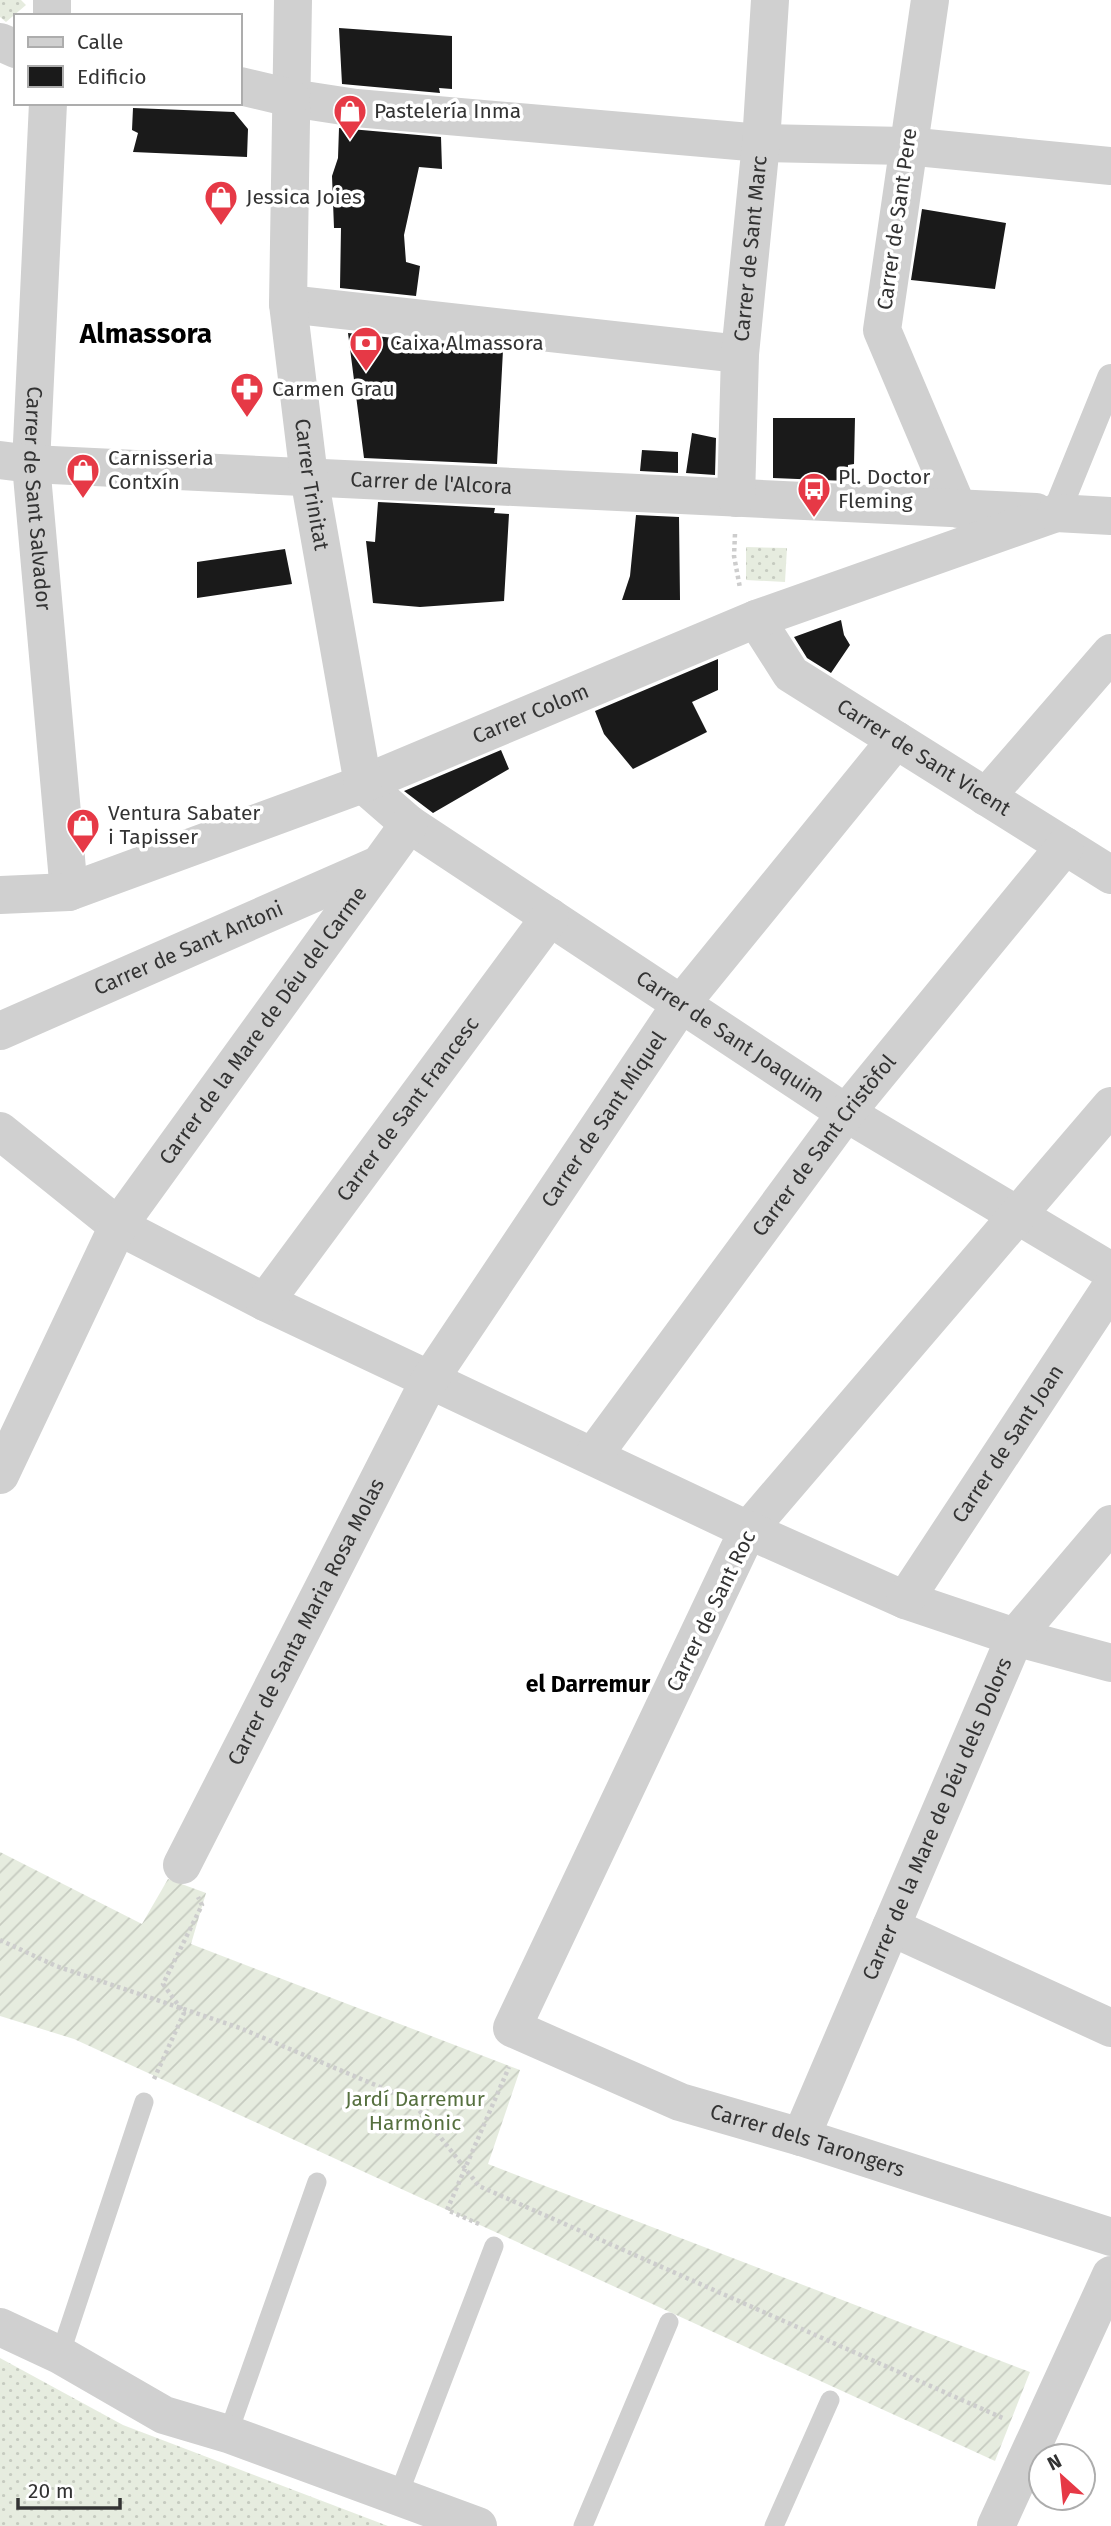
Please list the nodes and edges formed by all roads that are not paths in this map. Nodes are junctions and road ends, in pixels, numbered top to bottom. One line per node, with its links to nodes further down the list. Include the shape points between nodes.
1 (293, 0): 5 (street, Carrer Trinitat)
2 (769, 0): 7 (street, Carrer de Sant Marc)
3 (930, 0): 8 (street, Carrer de Sant Pere)
4 (242, 86): 5 (street)
5 (291, 98): 7 (street, via 342,107); 10 (street, Carrer Trinitat)
6 (48, 105): 13 (street, Carrer de Sant Salvador)
7 (761, 143): 8 (street); 11 (street, Carrer de Sant Marc)
8 (906, 146): 9 (street); 16 (street, Carrer de Sant Pere, via 881,330)
9 (1111, 166)
10 (288, 304): 11 (street); 14 (street, Carrer Trinitat)
11 (740, 354): 15 (street, Carrer de Sant Marc)
12 (1111, 378): 17 (street)
13 (16, 462): 14 (street, Carrer de l'Alcora); 28 (street, Carrer de Sant Salvador)
14 (309, 477): 15 (street, Carrer de l'Alcora); 22 (street, Carrer Trinitat)
15 (736, 498): 16 (street, Carrer de l'Alcora)
16 (958, 509): 17 (street, Carrer de l'Alcora)
17 (1056, 513): 18 (street, Carrer de l'Alcora); 19 (street, Carrer Colom)
18 (1111, 516)
19 (756, 619): 21 (street, Carrer de Sant Vicent, via 791,674); 22 (street, Carrer Colom)
20 (1111, 653): 23 (street)
21 (896, 740): 23 (street, Carrer de Sant Vicent); 31 (street, Carrer de Sant Miquel)
22 (363, 784): 24 (street, Carrer de Sant Joaquim); 28 (street, Carrer Colom)
23 (986, 797): 25 (street, Carrer de Sant Vicent)
24 (409, 824): 26 (street, Carrer de la Mare de Déu del Carme); 30 (street, Carrer de Sant Joaquim)
25 (1065, 846): 27 (street, Carrer de Sant Vicent); 34 (street, Carrer de Sant Cristòfol)
26 (378, 865): 32 (street, Carrer de Sant Antoni); 37 (street, Carrer de la Mare de Déu del Carme)
27 (1111, 875)
28 (69, 892): 29 (street, Carrer Colom)
29 (0, 895)
30 (550, 917): 31 (street, Carrer de Sant Joaquim); 40 (street, Carrer de Sant Francesc)
31 (681, 1004): 34 (street, Carrer de Sant Joaquim); 41 (street, Carrer de Sant Miquel)
32 (0, 1031)
33 (1111, 1106): 36 (street, Carrer de Sant Roc)
34 (846, 1113): 36 (street, Carrer de Sant Joaquim); 42 (street, Carrer de Sant Cristòfol)
35 (0, 1131): 37 (street)
36 (1018, 1216): 38 (street, Carrer de Sant Joaquim); 45 (street, Carrer de Sant Roc)
37 (118, 1226): 40 (street); 43 (street, Carrer de la Mare de Déu del Carme)
38 (1111, 1271)
39 (1111, 1287): 46 (street, Carrer de Sant Joan)
40 (265, 1302): 41 (street)
41 (430, 1378): 42 (street); 49 (street, Carrer de Santa Maria Rosa Molas)
42 (593, 1455): 45 (street)
43 (0, 1475)
44 (1111, 1524): 47 (street, Carrer de la Mare de Déu dels Dolors)
45 (748, 1530): 46 (street); 51 (street, Carrer de Sant Roc)
46 (905, 1600): 47 (street)
47 (1015, 1637): 48 (street); 50 (street, Carrer de la Mare de Déu dels Dolors)
48 (1111, 1663)
49 (182, 1865)
50 (891, 1927): 52 (street); 54 (street, Carrer de la Mare de Déu dels Dolors)
51 (512, 2028): 54 (street, Carrer dels Tarongers, via 680,2102)
52 (1111, 2028)
53 (144, 2102): 61 (lane)
54 (801, 2137): 56 (street, Carrer dels Tarongers)
55 (317, 2182): 63 (lane)
56 (1111, 2237)
57 (494, 2246): 64 (lane)
58 (1111, 2276): 68 (street)
59 (669, 2322): 66 (lane)
60 (0, 2327): 61 (street)
61 (60, 2355): 63 (street, via 164,2415)
62 (830, 2400): 67 (lane)
63 (228, 2434): 64 (street)
64 (398, 2496): 65 (street)
65 (478, 2526)
66 (583, 2526)
67 (774, 2526)
68 (996, 2526)

